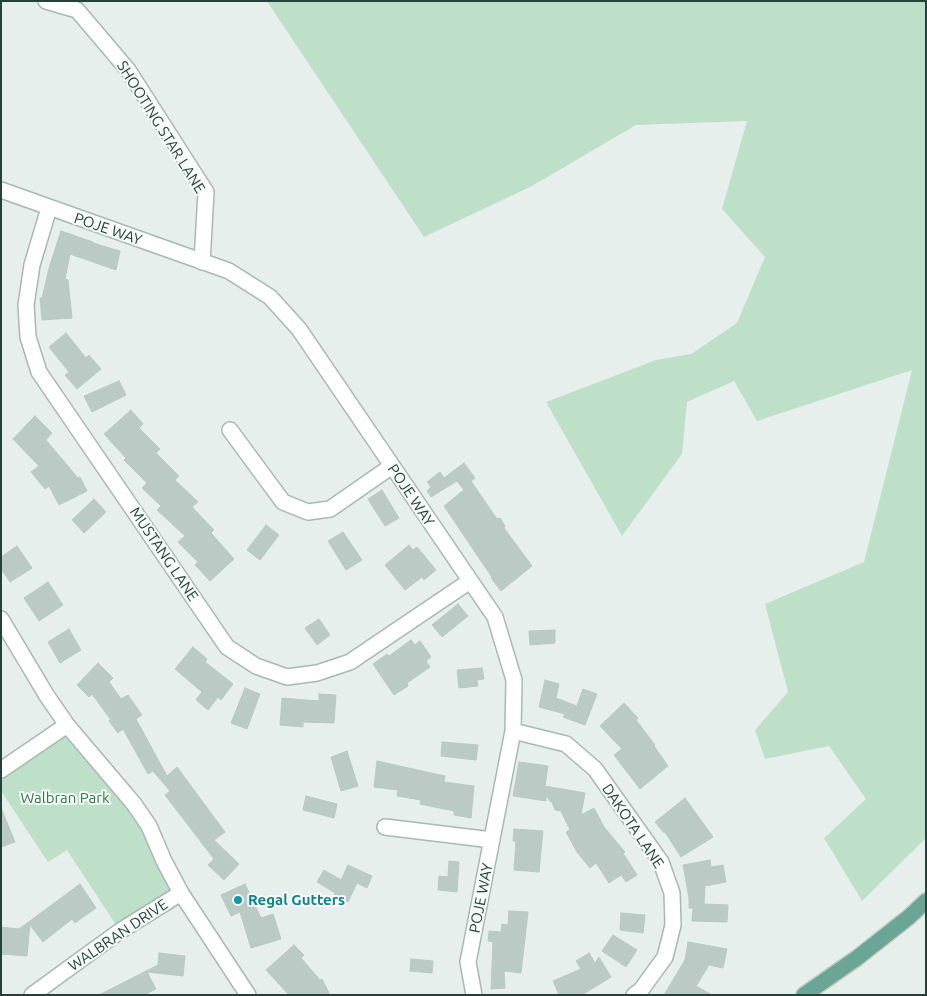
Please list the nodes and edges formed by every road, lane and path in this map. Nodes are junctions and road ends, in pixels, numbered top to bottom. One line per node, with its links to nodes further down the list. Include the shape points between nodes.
1 (46, 1): 4 (street, SHOOTING STAR LANE, via 77,10 121,62 206,192)
2 (1, 190): 3 (street, POJE WAY)
3 (49, 208): 4 (street, POJE WAY); 7 (street, MUSTANG LANE, via 32,265 26,305 28,337 39,372 227,647 256,666 287,677 317,673 350,662)
4 (202, 262): 6 (street, POJE WAY, via 229,271 270,297 299,329)
5 (230, 430): 6 (street, via 283,502 308,512 330,509)
6 (392, 466): 7 (street, POJE WAY)
7 (470, 581): 10 (street, POJE WAY, via 495,617 514,680)
8 (1, 619): 9 (street, WALBRAN DRIVE)
9 (67, 725): 11 (street); 14 (street, WALBRAN DRIVE, via 149,826)
10 (513, 731): 13 (street, POJE WAY); 19 (street, DAKOTA LANE, via 566,744 595,769 661,862 672,894 673,926 665,957)
11 (1, 770)
12 (385, 827): 13 (street)
13 (492, 840): 18 (street, POJE WAY, via 468,962)
14 (181, 893): 16 (street, WALBRAN DRIVE, via 120,931); 17 (street)
15 (926, 901): 20 (main road, via 857,958)
16 (32, 995)
17 (248, 995)
18 (474, 995)
19 (634, 995)
20 (804, 995)

